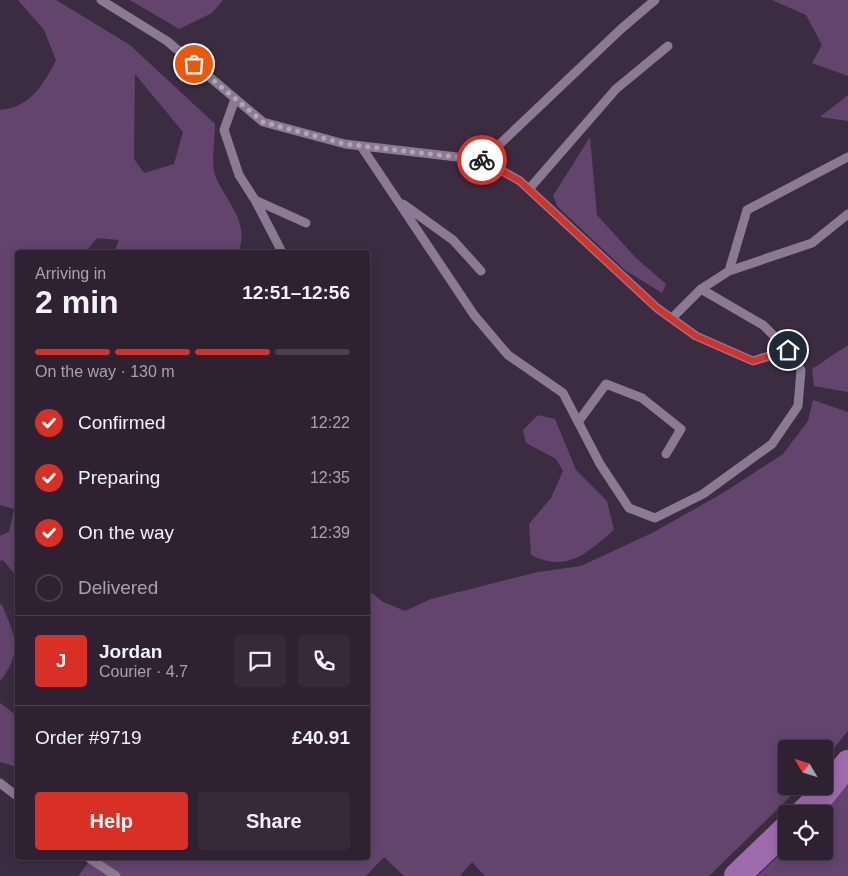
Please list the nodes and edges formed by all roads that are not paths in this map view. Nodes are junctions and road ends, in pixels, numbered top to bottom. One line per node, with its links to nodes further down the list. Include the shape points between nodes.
1 (101, 0): 4 (lane, via 167,41)
2 (656, 0): 7 (lane)
3 (668, 46): 8 (lane, via 616,89)
4 (235, 99): 5 (lane, via 263,122); 9 (lane, via 224,130 238,175)
5 (361, 146): 7 (lane); 10 (lane)
6 (848, 157): 15 (lane, via 747,210)
7 (482, 160): 8 (lane)
8 (529, 189): 17 (lane, via 657,308)
9 (255, 200): 12 (lane); 13 (lane)
10 (398, 201): 14 (lane, via 453,240); 19 (lane, via 474,315 508,355 563,394)
11 (848, 214): 15 (lane, via 812,243)
12 (306, 223)
13 (281, 250)
14 (481, 271)
15 (729, 271): 16 (lane)
16 (701, 289): 17 (lane); 18 (lane, via 763,324)
17 (672, 318): 18 (lane, via 696,336 753,361)
18 (788, 350): 19 (lane, via 801,370 798,406 772,444 702,494 655,518 629,508 600,464)
19 (578, 422): 20 (lane, via 606,384 642,398 681,430)
20 (666, 454)
21 (848, 763): 24 (main road)
22 (0, 783): 23 (lane)
23 (15, 795)
24 (811, 805)
25 (778, 837): 28 (main road)
26 (92, 860): 27 (lane)
27 (116, 876)
28 (737, 876)

